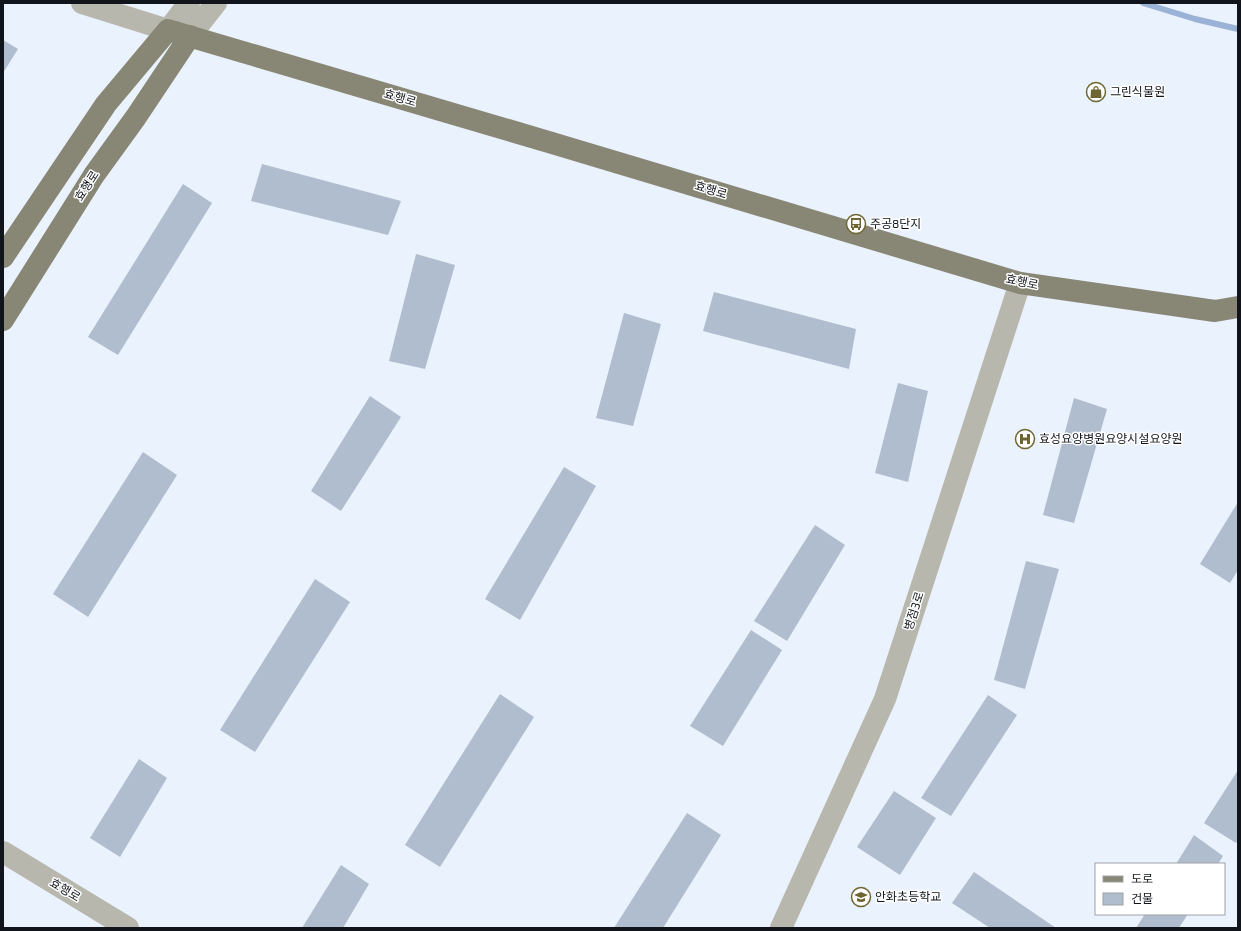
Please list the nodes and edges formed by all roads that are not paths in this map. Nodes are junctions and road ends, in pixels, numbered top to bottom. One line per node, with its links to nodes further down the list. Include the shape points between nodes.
1 (82, 3): 4 (street)
2 (189, 3): 4 (street)
3 (216, 3): 5 (street)
4 (168, 30): 5 (main road, 효행로); 6 (main road, via 106,104)
5 (190, 36): 7 (main road, 효행로); 9 (main road, 효행로, via 94,174)
6 (3, 257)
7 (1020, 283): 8 (main road, 효행로, via 1215,312); 12 (street, 병점3로, via 885,698)
8 (1238, 307)
9 (3, 320)
10 (3, 852): 11 (street, 효행로)
11 (128, 928)
12 (781, 928)

